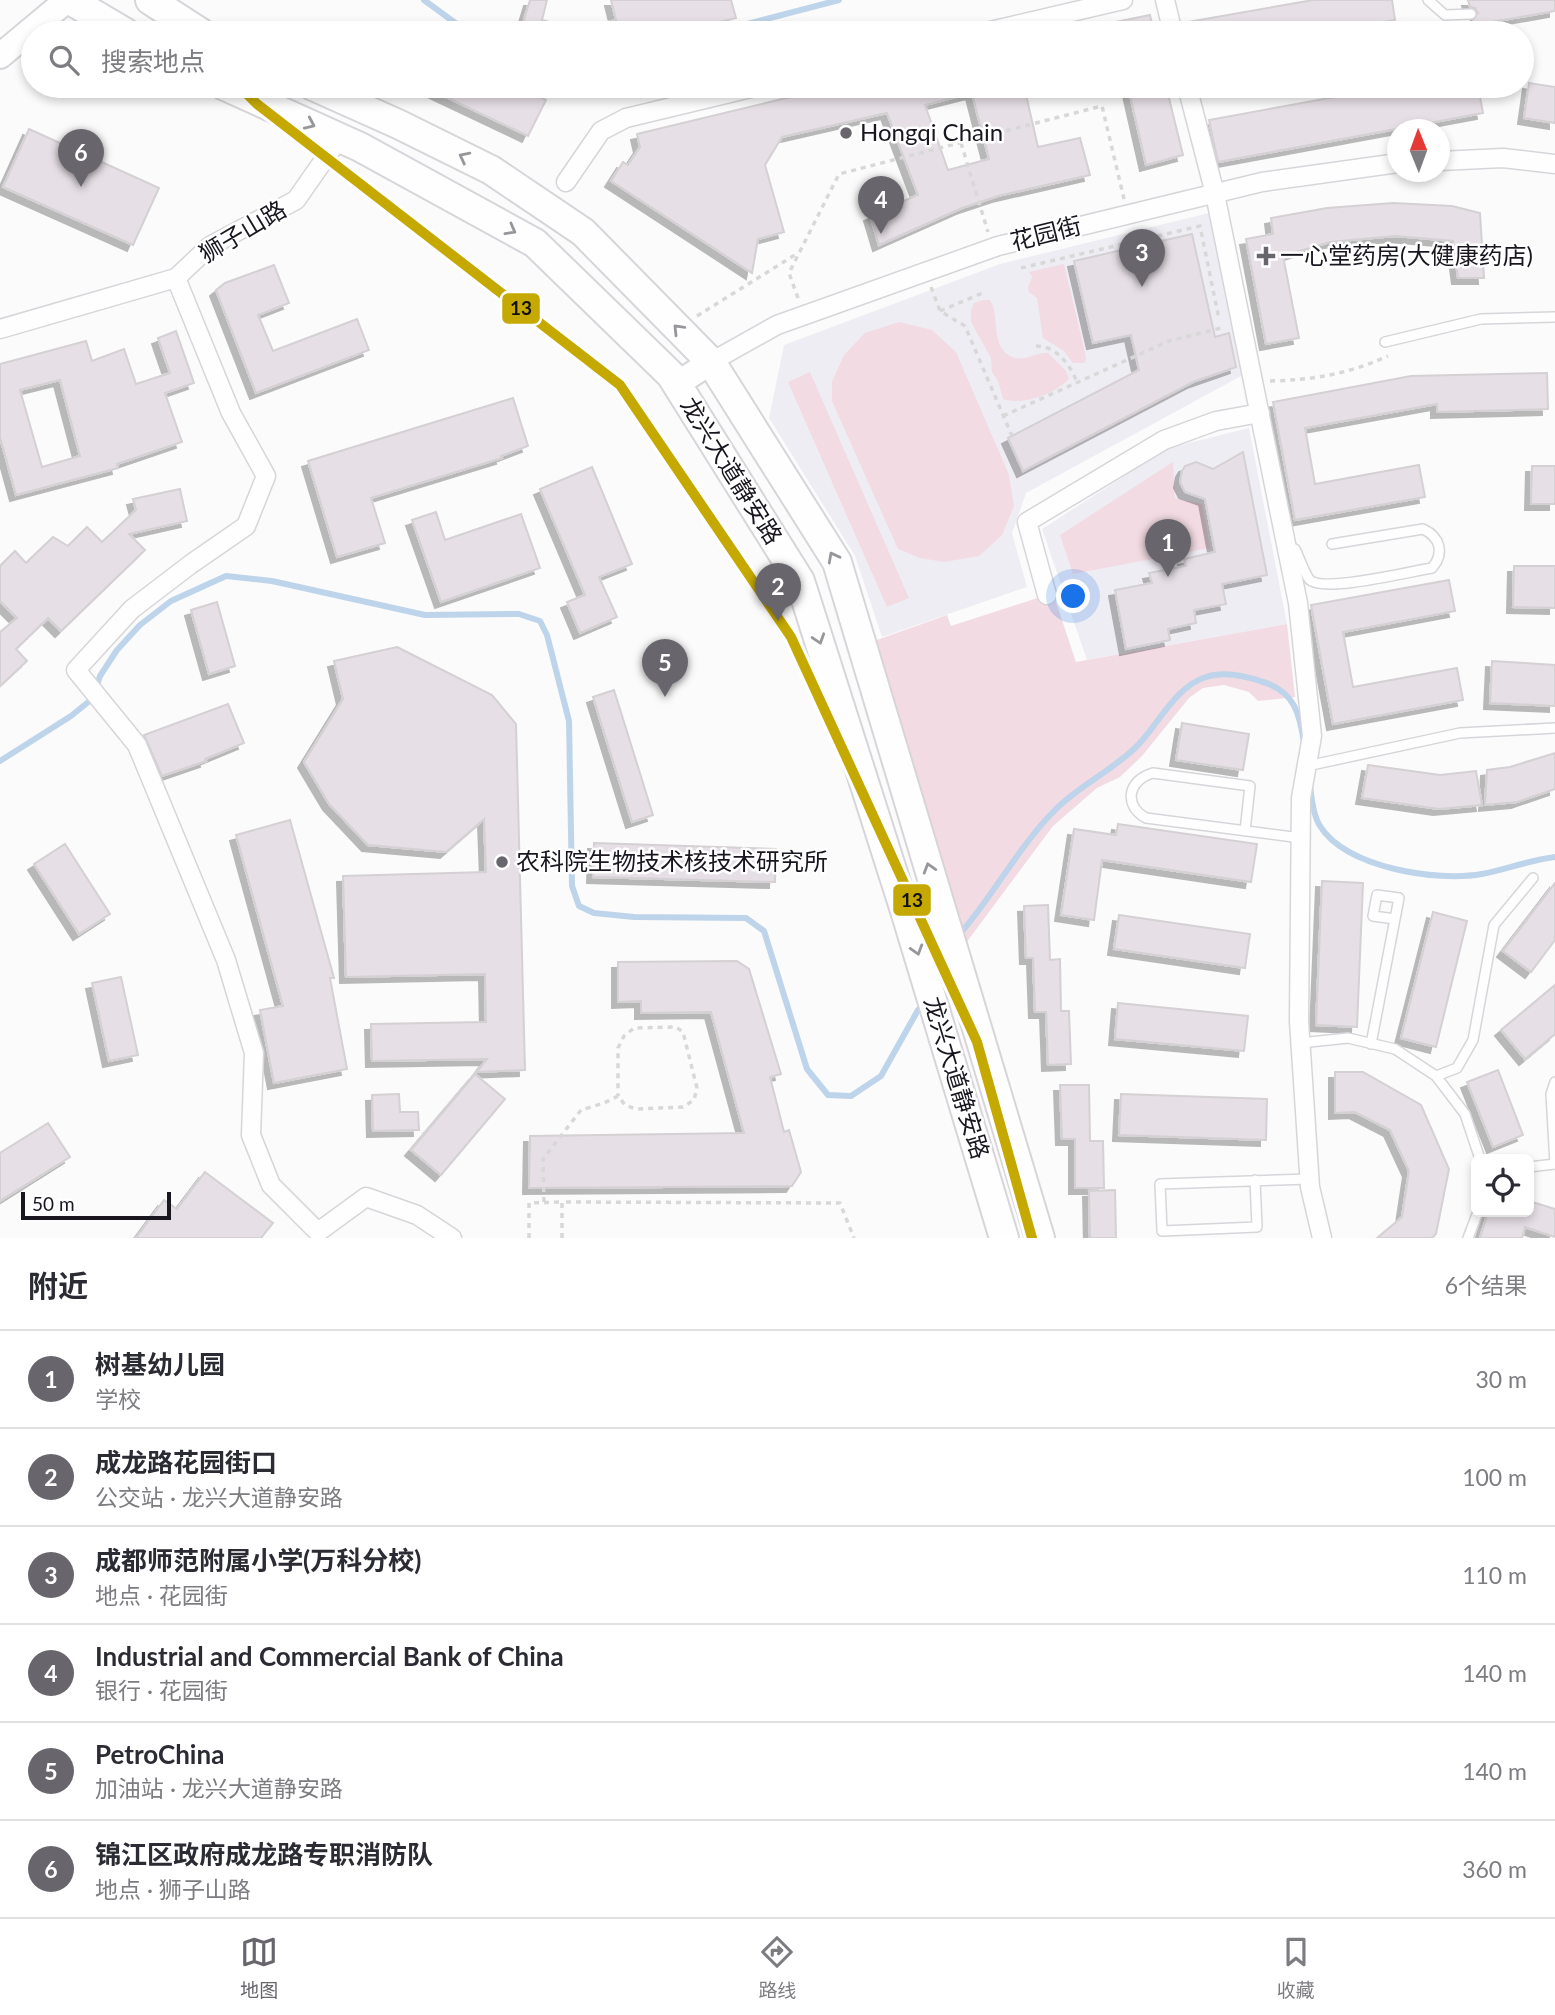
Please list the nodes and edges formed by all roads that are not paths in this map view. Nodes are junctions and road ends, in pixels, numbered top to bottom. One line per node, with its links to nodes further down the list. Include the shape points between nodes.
1 (69, 0): 7 (street); 8 (main road)
2 (150, 0): 9 (main road)
3 (1123, 0): 10 (street)
4 (1165, 0): 11 (street)
5 (1428, 0): 6 (lane, via 1445,15)
6 (1471, 14)
7 (43, 21)
8 (106, 21)
9 (182, 21)
10 (1033, 21)
11 (1170, 21)
12 (21, 38): 13 (street)
13 (0, 55)
14 (252, 98): 18 (main road, 龙兴大道静安路, one-way to 18)
15 (340, 98): 28 (main road, 龙兴大道静安路, one-way to 15, via 583,232 491,170)
16 (709, 98): 22 (street, via 626,118 601,131)
17 (1190, 98): 23 (street)
18 (340, 137): 24 (street, 狮子山路, via 296,200 210,246); 29 (main road, 龙兴大道静安路, one-way to 29, via 535,243)
19 (1450, 161): 20 (street, via 1503,158)
20 (1555, 164)
21 (1387, 165): 23 (street, 花园街, via 1262,182)
22 (566, 182)
23 (1214, 194): 28 (street, 花园街, via 993,248 777,326); 30 (street)
24 (176, 278): 26 (street, 狮子山路); 50 (street, via 231,413 266,476 246,526 132,609 76,670 137,746 226,960 254,1053 251,1135 271,1185 318,1232 366,1197 416,1215)
25 (1555, 317): 27 (lane, via 1481,319)
26 (0, 329)
27 (1385, 342)
28 (711, 362): 29 (street); 52 (main road, 龙兴大道静安路, one-way to 28, via 837,562)
29 (677, 384): 51 (main road, 龙兴大道静安路, one-way to 51, via 800,581)
30 (1260, 413): 32 (street); 33 (street, via 1216,421 1164,440 1027,522)
31 (1332, 544): 32 (lane, via 1423,528 1439,546 1432,568 1339,584 1309,579 1295,549)
32 (1286, 547): 35 (street, via 1298,603 1312,736)
33 (1047, 595)
34 (1555, 728): 35 (lane, via 1460,733)
35 (1307, 766): 37 (street)
36 (1245, 831): 36 (lane, via 1146,818 1137,813 1131,799 1135,783 1153,773 1250,786); 37 (lane)
37 (1301, 838): 40 (street)
38 (1533, 878): 42 (lane, via 1494,925 1473,1040 1457,1068)
39 (1395, 919): 41 (lane)
40 (1300, 1043): 41 (lane, via 1348,1038); 47 (street)
41 (1371, 1044): 42 (lane, via 1395,1049)
42 (1436, 1076): 44 (lane, via 1465,1114)
43 (1555, 1082): 45 (lane, via 1551,1094)
44 (1478, 1154)
45 (1555, 1164): 46 (lane)
46 (1534, 1166)
47 (1309, 1179): 48 (lane); 53 (street)
48 (1255, 1180): 48 (lane, via 1160,1184 1162,1231 1257,1227)
49 (1476, 1217): 54 (lane)
50 (452, 1238)
51 (1003, 1238)
52 (1040, 1238)
53 (1322, 1238)
54 (1468, 1238)

